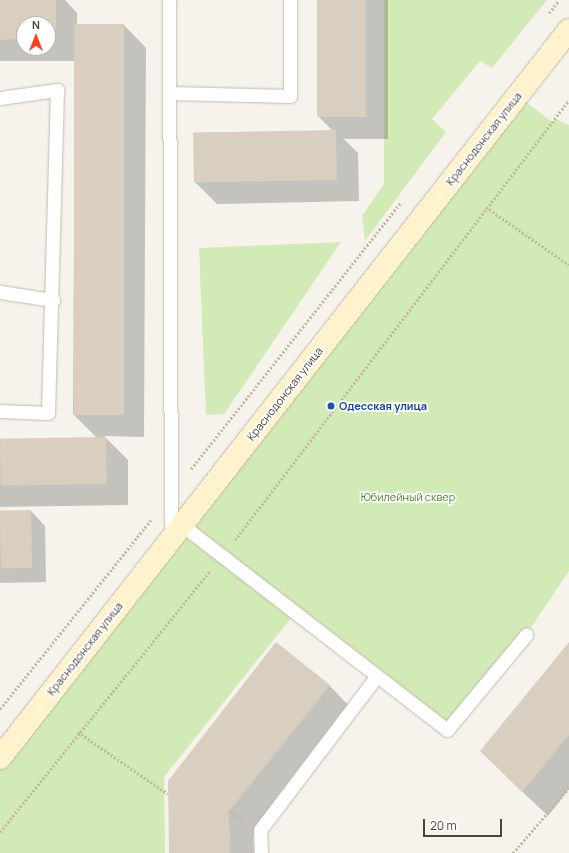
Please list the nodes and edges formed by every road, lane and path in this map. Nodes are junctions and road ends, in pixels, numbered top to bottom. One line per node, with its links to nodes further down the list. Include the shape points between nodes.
1 (169, 0): 6 (lane)
2 (290, 0): 6 (lane, via 290,96)
3 (559, 0): 4 (path)
4 (545, 18)
5 (569, 30): 16 (street, Краснодонская улица)
6 (170, 93): 15 (lane)
7 (0, 98): 13 (lane, via 57,90)
8 (569, 100): 10 (path)
9 (403, 200): 15 (path)
10 (486, 207): 11 (path); 17 (path)
11 (569, 265)
12 (0, 292): 13 (lane)
13 (53, 300): 14 (lane, via 48,413)
14 (0, 411)
15 (171, 495): 16 (lane); 20 (path)
16 (177, 532): 17 (lane); 22 (street, Краснодонская улица)
17 (223, 556): 19 (lane); 21 (path)
18 (526, 636): 19 (lane, via 447,730)
19 (377, 676): 26 (lane, via 260,830)
20 (0, 709)
21 (78, 732): 24 (path); 25 (path)
22 (0, 758)
23 (569, 788): 27 (path)
24 (168, 794)
25 (0, 832)
26 (261, 853)
27 (513, 853)

